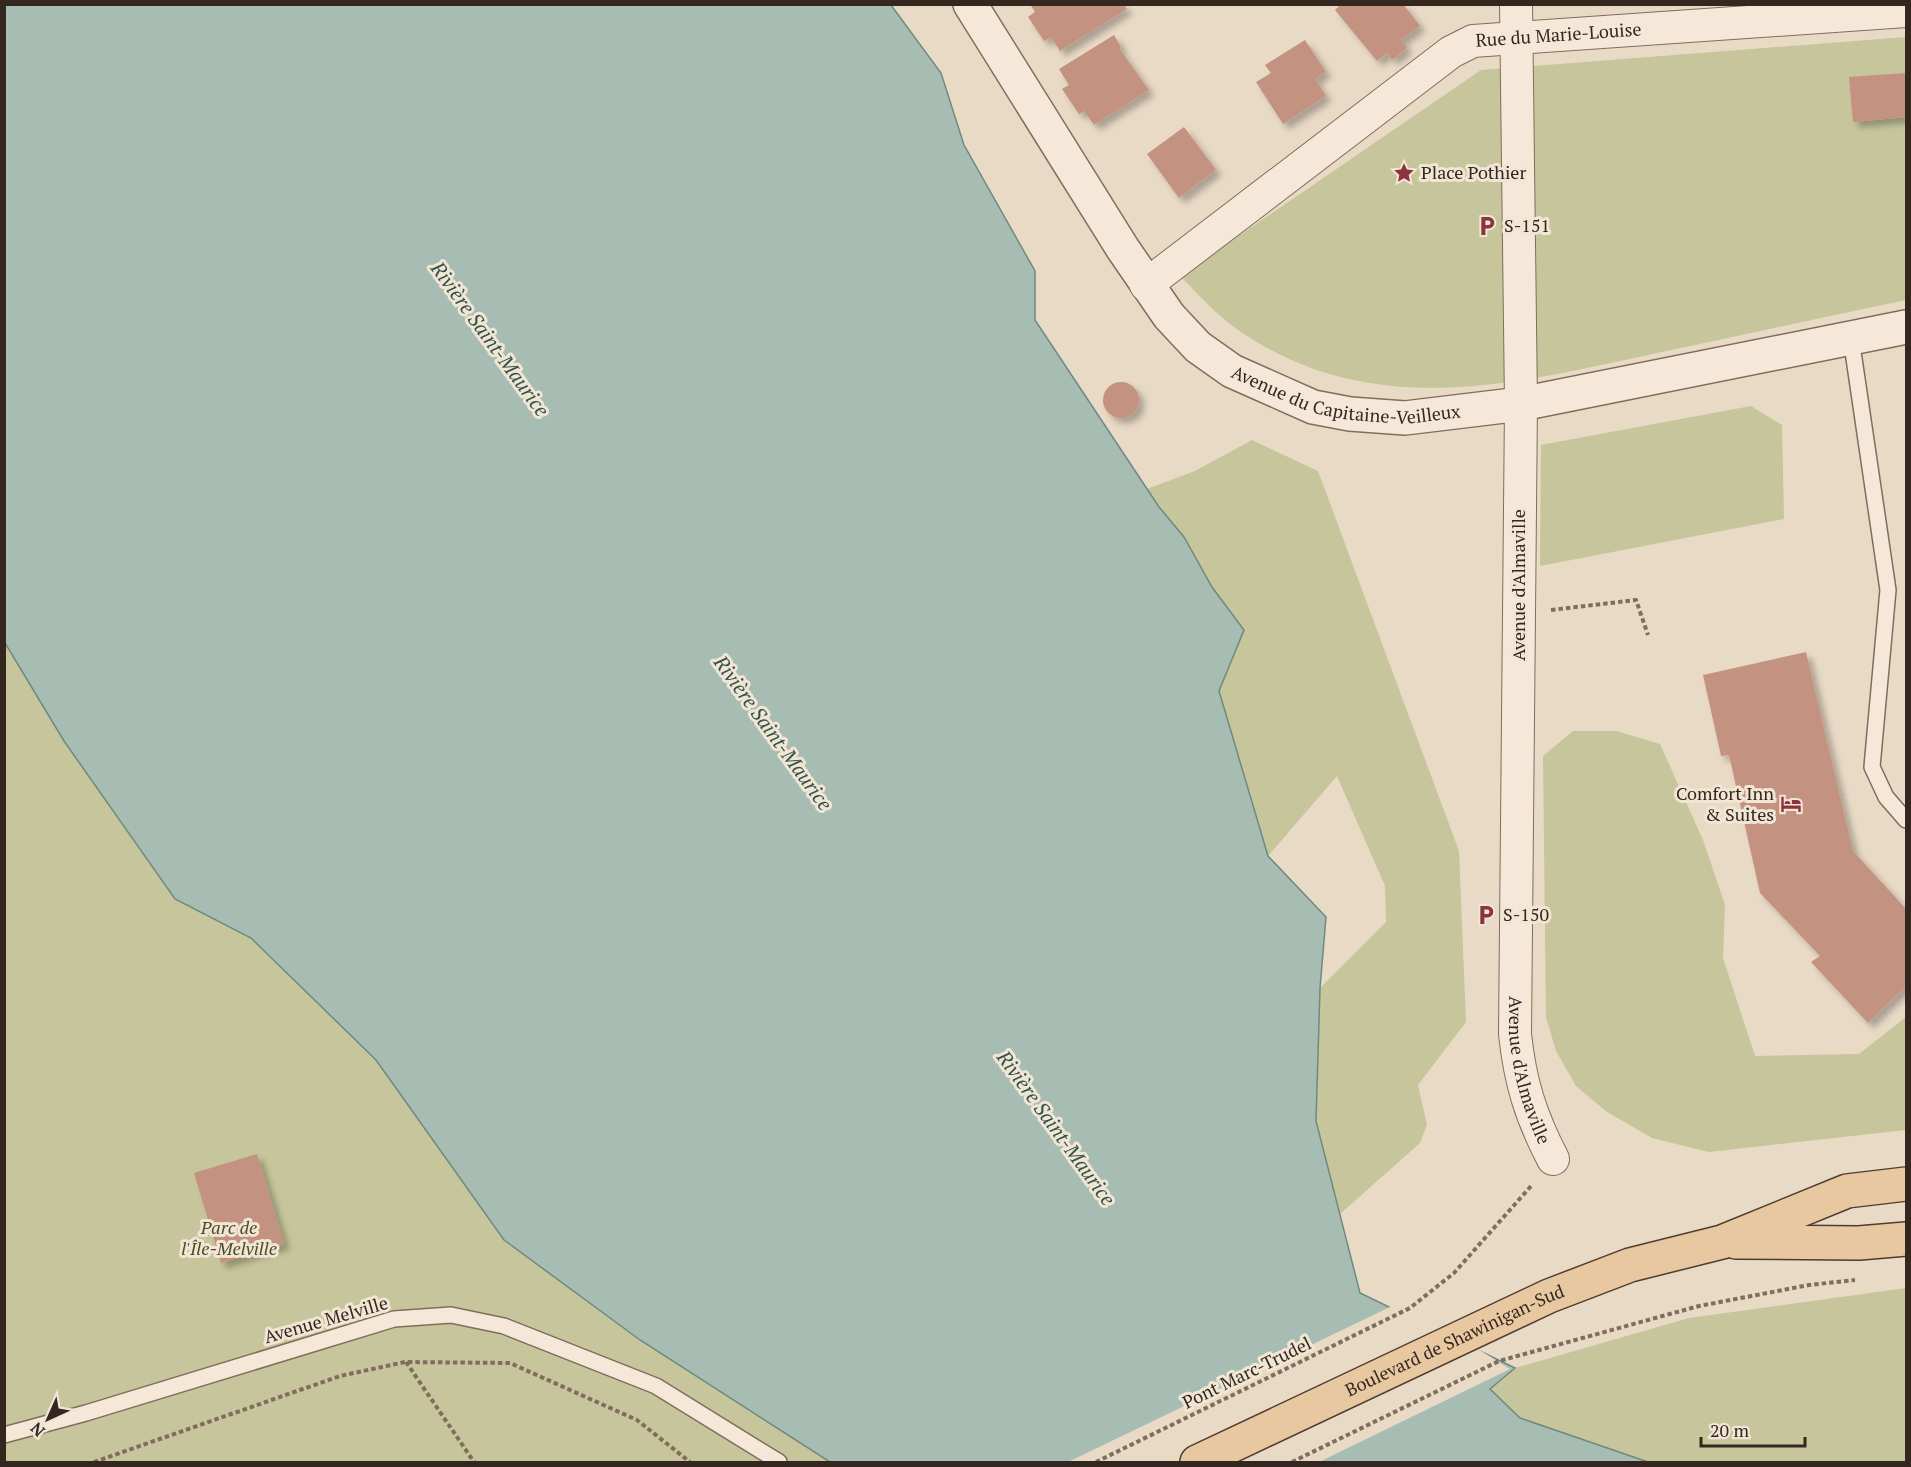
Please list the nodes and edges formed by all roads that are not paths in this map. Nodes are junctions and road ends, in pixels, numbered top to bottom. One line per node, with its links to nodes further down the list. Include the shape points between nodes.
1 (970, 4): 5 (street, Avenue du Capitaine-Veilleux)
2 (1516, 4): 4 (street, Avenue d'Almaville)
3 (1906, 11): 4 (street, Rue du Marie-Louise)
4 (1516, 39): 5 (street, Rue du Marie-Louise, via 1473,42 1451,52); 8 (street, Avenue d'Almaville)
5 (1146, 285): 8 (street, Avenue du Capitaine-Veilleux, via 1198,346 1232,371 1313,406 1350,414 1405,418)
6 (1906, 327): 7 (street, Avenue du Capitaine-Veilleux)
7 (1851, 338): 8 (street, Avenue du Capitaine-Veilleux); 9 (lane, via 1888,590 1872,767 1886,797)
8 (1521, 404): 10 (street, Avenue d'Almaville, via 1515,1034 1519,1075 1536,1128)
9 (1906, 820)
10 (1553, 1159)
11 (1906, 1184): 13 (main road, Boulevard de Shawinigan-Sud, via 1847,1191)
12 (1906, 1239): 13 (main road, Boulevard de Shawinigan-Sud, via 1859,1243)
13 (1722, 1242): 16 (main road, Boulevard de Shawinigan-Sud, via 1630,1265 1550,1296)
14 (4, 1435): 15 (lane, Avenue Melville, via 394,1319 451,1315 504,1326 656,1386)
15 (779, 1462)
16 (1197, 1462)

